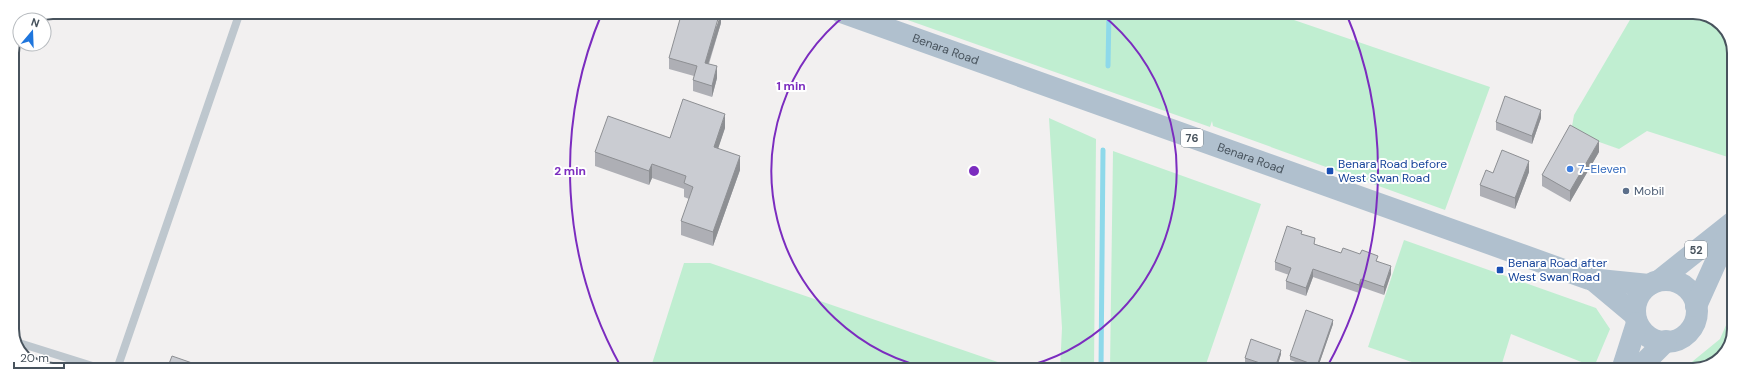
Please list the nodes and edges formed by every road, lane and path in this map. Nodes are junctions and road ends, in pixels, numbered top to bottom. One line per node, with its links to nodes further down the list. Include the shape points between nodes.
1 (238, 19): 12 (lane)
2 (861, 19): 5 (main road, Benara Road / 76)
3 (1727, 227): 6 (main road, 52)
4 (1727, 236): 7 (main road, 52)
5 (1592, 280): 6 (main road, Benara Road / 76); 8 (main road, Benara Road / 76)
6 (1654, 282): 7 (main road, via 1671,280 1681,284 1691,293); 8 (main road, 52, via 1638,296 1635,306)
7 (1696, 306): 9 (main road, 52, via 1695,321 1688,333)
8 (1636, 319): 9 (main road, via 1642,331 1650,337); 13 (main road, 52)
9 (1666, 341): 14 (main road, 52)
10 (23, 344): 11 (lane)
11 (83, 363)
12 (119, 363)
13 (1624, 363)
14 (1644, 363)

